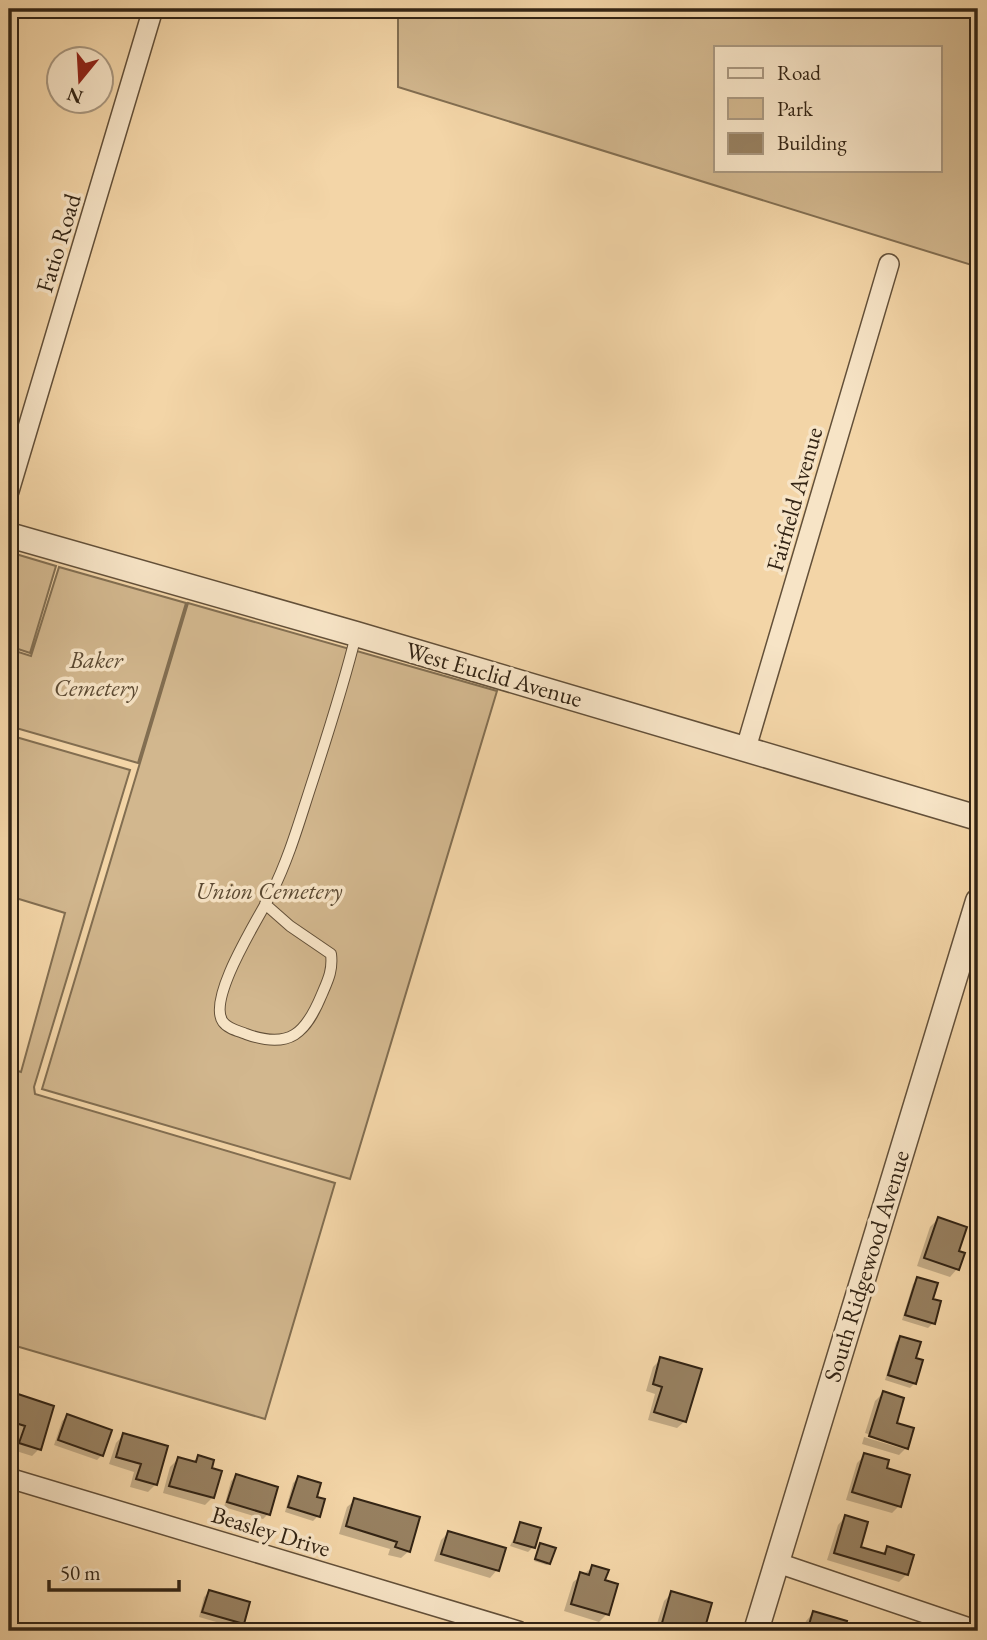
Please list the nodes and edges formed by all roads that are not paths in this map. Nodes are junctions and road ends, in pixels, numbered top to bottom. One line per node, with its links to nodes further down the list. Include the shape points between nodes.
1 (153, 9): 3 (street, Fatio Road)
2 (889, 264): 6 (street, Fairfield Avenue)
3 (9, 491)
4 (9, 535): 5 (street, West Euclid Avenue)
5 (356, 634): 6 (street, West Euclid Avenue); 9 (lane, via 341,696 289,853)
6 (746, 748): 7 (street, West Euclid Avenue)
7 (978, 818)
8 (978, 901): 11 (street, South Ridgewood Avenue)
9 (265, 904): 9 (lane, via 247,934 219,1005 220,1019 226,1026 259,1038 280,1040 296,1035 310,1022 333,969 331,954)
10 (9, 1478): 12 (street, Beasley Drive)
11 (778, 1563): 13 (street, South Ridgewood Avenue); 14 (street)
12 (518, 1631)
13 (756, 1631)
14 (978, 1631)

